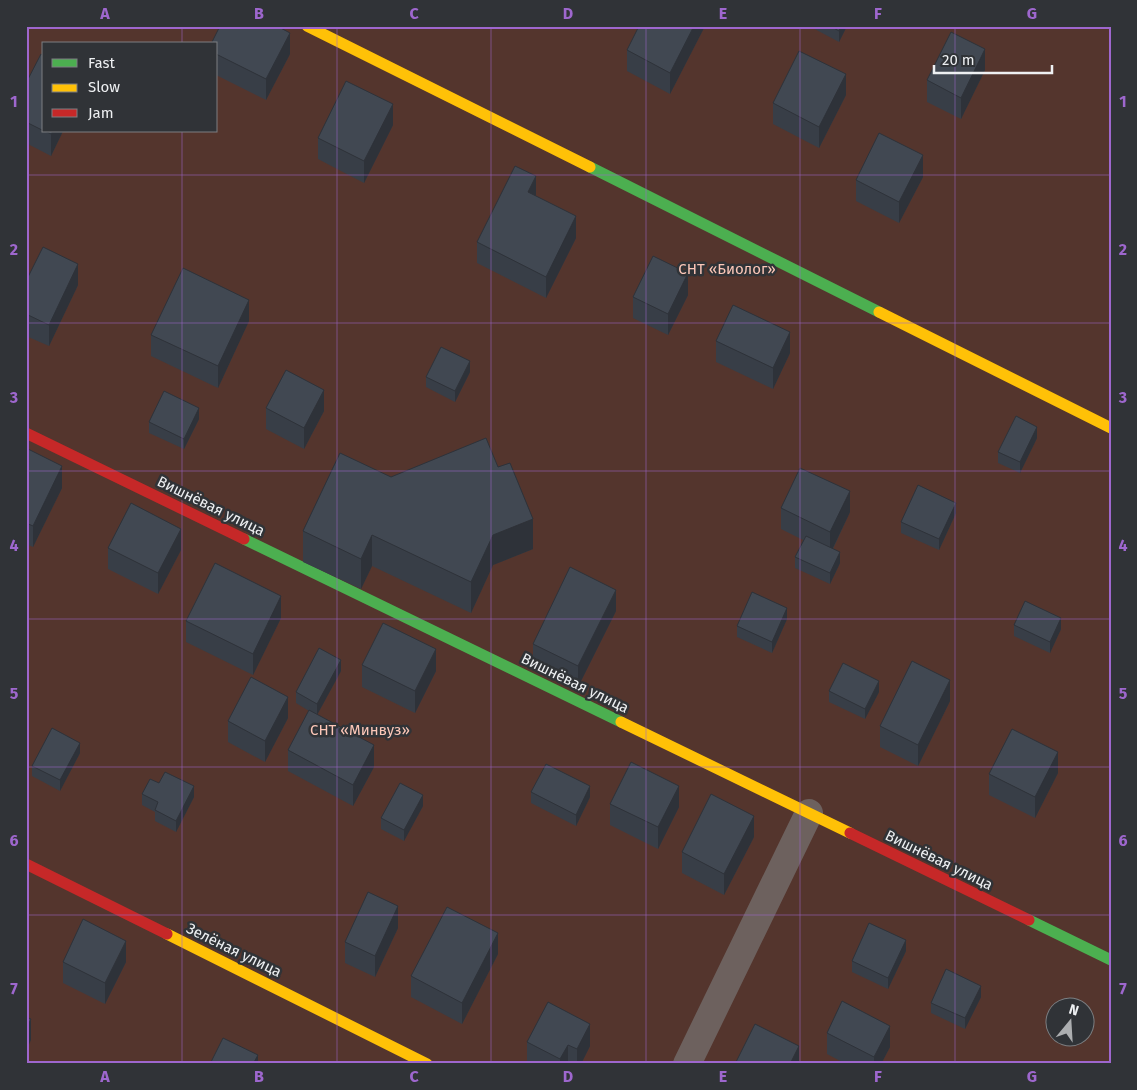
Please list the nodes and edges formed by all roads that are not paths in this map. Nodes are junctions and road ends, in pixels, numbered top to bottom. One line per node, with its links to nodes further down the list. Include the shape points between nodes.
1 (307, 26): 2 (street)
2 (1111, 428)
3 (26, 434): 4 (street, Вишнёвая улица)
4 (809, 813): 6 (street, Вишнёвая улица); 8 (street)
5 (26, 864): 7 (street, Зелёная улица)
6 (1111, 960)
7 (428, 1064)
8 (687, 1064)

